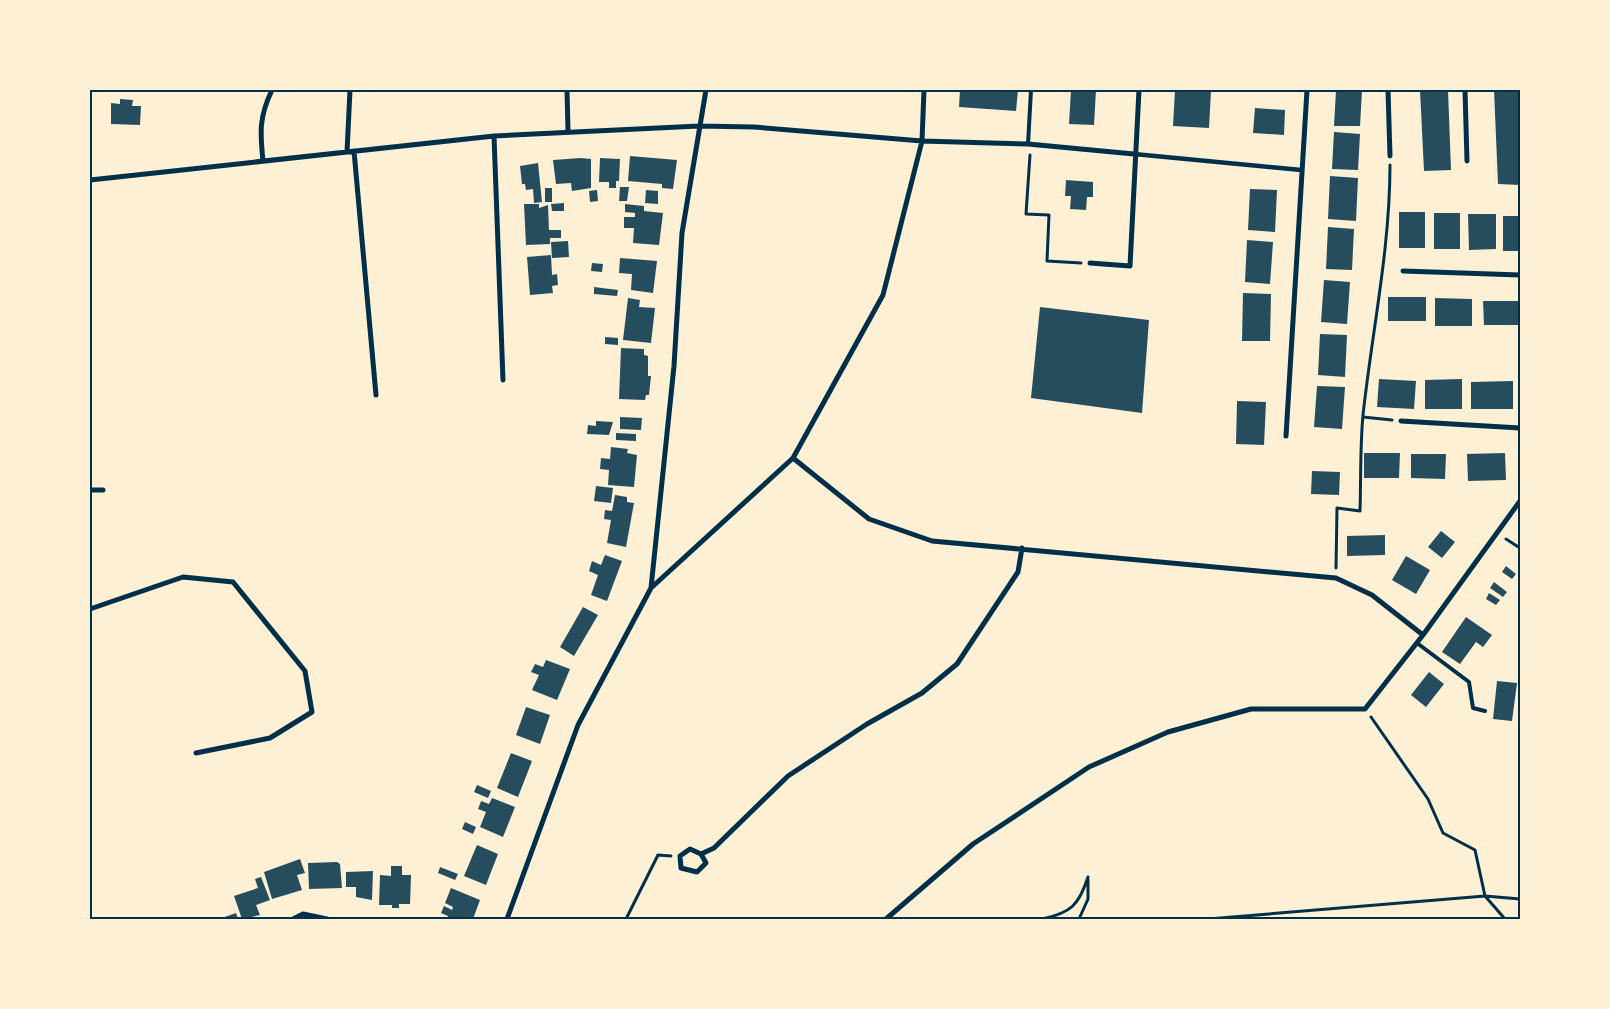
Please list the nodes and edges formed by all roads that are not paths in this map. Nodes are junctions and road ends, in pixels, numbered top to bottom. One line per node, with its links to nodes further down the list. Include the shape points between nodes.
1 (272, 90): 20 (street, via 264,106 260,127)
2 (350, 90): 16 (street)
3 (567, 90): 12 (street)
4 (706, 90): 11 (street)
5 (924, 90): 14 (street)
6 (1031, 90): 15 (lane)
7 (1139, 90): 18 (street)
8 (1307, 90): 22 (street)
9 (1388, 90): 19 (street)
10 (1465, 90): 21 (street)
11 (699, 126): 12 (street); 14 (street, via 754,127); 37 (street, via 682,233 674,366)
12 (568, 131): 13 (street)
13 (494, 136): 17 (street); 27 (street)
14 (922, 141): 15 (street); 32 (street, via 883,295)
15 (1029, 144): 18 (street)
16 (347, 152): 17 (street); 20 (street)
17 (354, 152): 28 (street)
18 (1134, 154): 22 (street); 24 (street, via 1130,266)
19 (1390, 156)
20 (263, 161): 23 (street)
21 (1467, 161)
22 (1301, 170): 31 (street)
23 (90, 180)
24 (1090, 263)
25 (1404, 271): 26 (street)
26 (1520, 275)
27 (503, 380)
28 (376, 395)
29 (1401, 421): 30 (street)
30 (1520, 428)
31 (1286, 436)
32 (793, 458): 36 (street, via 869,518 932,541); 37 (street)
33 (90, 490): 34 (street)
34 (103, 490)
35 (1520, 501): 39 (street)
36 (1022, 548): 39 (street, via 1336,578 1372,596); 43 (street, via 1018,572 957,664 922,693 867,724 788,776 714,848)
37 (651, 588): 46 (street, via 578,725)
38 (90, 609): 42 (street, via 183,577 233,582 305,671 312,712 270,738)
39 (1423, 635): 40 (street)
40 (1416, 643): 41 (lane, via 1469,682 1473,708); 47 (street, via 1365,709 1252,709 1168,732 1089,767 973,844)
41 (1485, 711)
42 (196, 753)
43 (701, 854): 43 (street, via 690,849 680,856 682,868 697,872 706,863)
44 (293, 919): 45 (street, via 303,914)
45 (327, 919)
46 (507, 919)
47 (886, 919)

